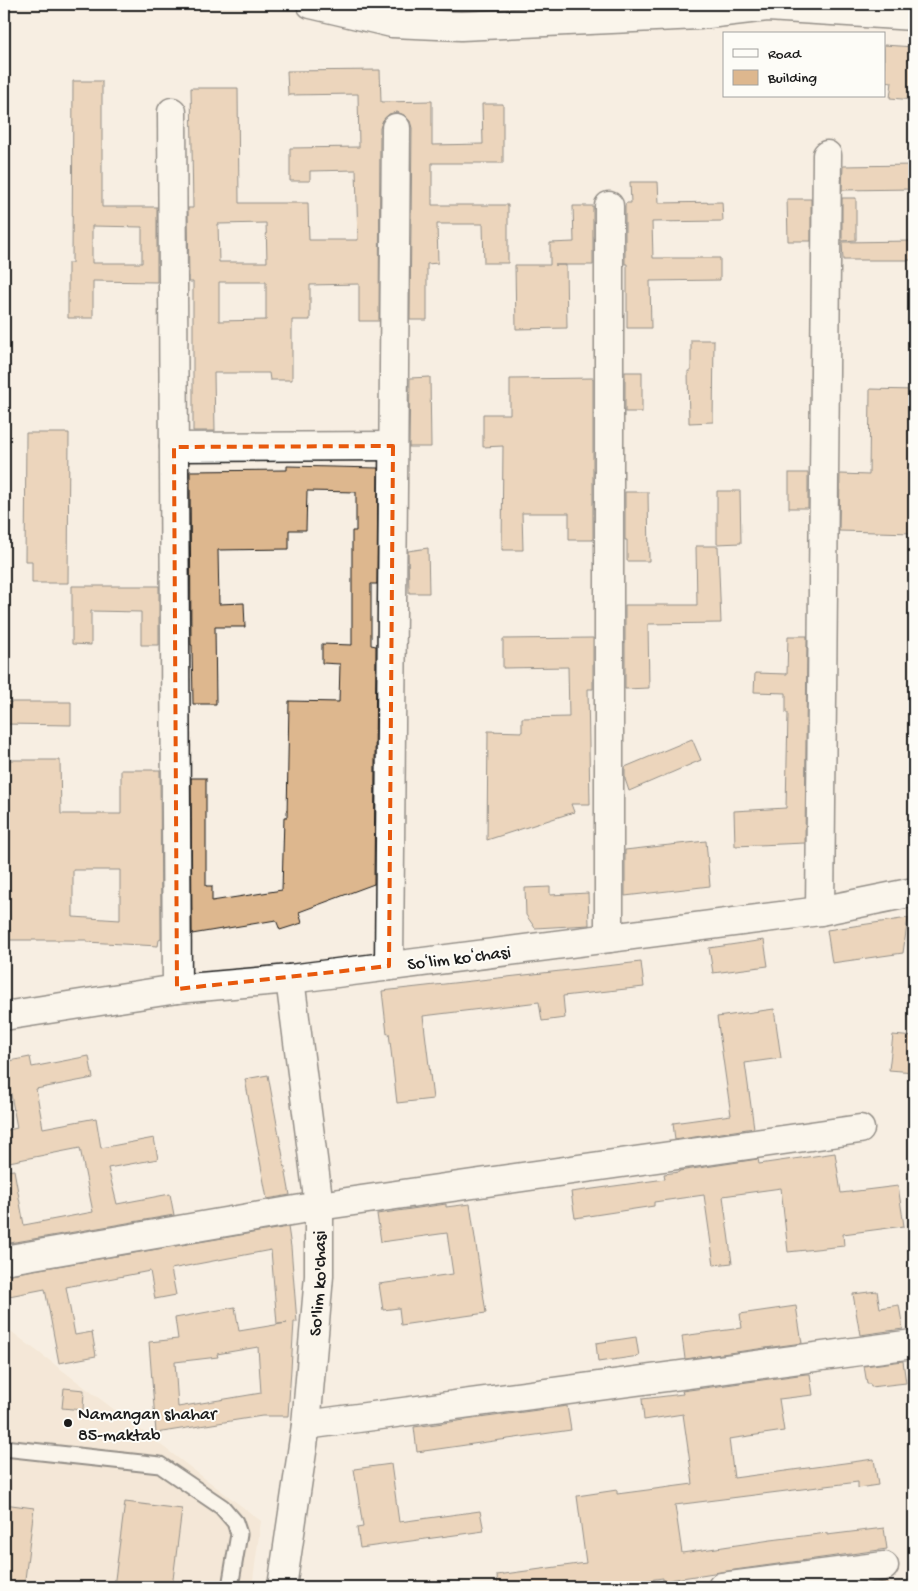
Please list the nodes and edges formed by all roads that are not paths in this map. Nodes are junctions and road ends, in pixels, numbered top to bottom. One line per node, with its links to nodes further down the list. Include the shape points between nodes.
1 (311, 4): 2 (street, via 392,23 461,26 699,15 767,7)
2 (914, 16)
3 (172, 112): 8 (street)
4 (396, 128): 7 (street)
5 (827, 155): 10 (street)
6 (609, 206): 11 (street)
7 (393, 446): 8 (street); 12 (street)
8 (174, 447): 14 (street)
9 (914, 892): 10 (street, Soʻlim koʻchasi)
10 (820, 911): 11 (street, Soʻlim koʻchasi)
11 (609, 938): 12 (street, Soʻlim koʻchasi)
12 (389, 966): 13 (street, Soʻlim koʻchasi)
13 (290, 979): 14 (street, Soʻlim koʻchasi); 17 (street, So'lim ko'chasi)
14 (177, 989): 15 (street, Soʻlim koʻchasi)
15 (4, 1016)
16 (860, 1129): 17 (street)
17 (319, 1206): 18 (street); 20 (street, So'lim ko'chasi, via 319,1276)
18 (4, 1260)
19 (913, 1344): 20 (street)
20 (306, 1424): 24 (street, So'lim ko'chasi)
21 (4, 1448): 23 (lane, via 160,1465 222,1507 235,1522 239,1534)
22 (884, 1566): 25 (street)
23 (230, 1587)
24 (282, 1587)
25 (722, 1587)

